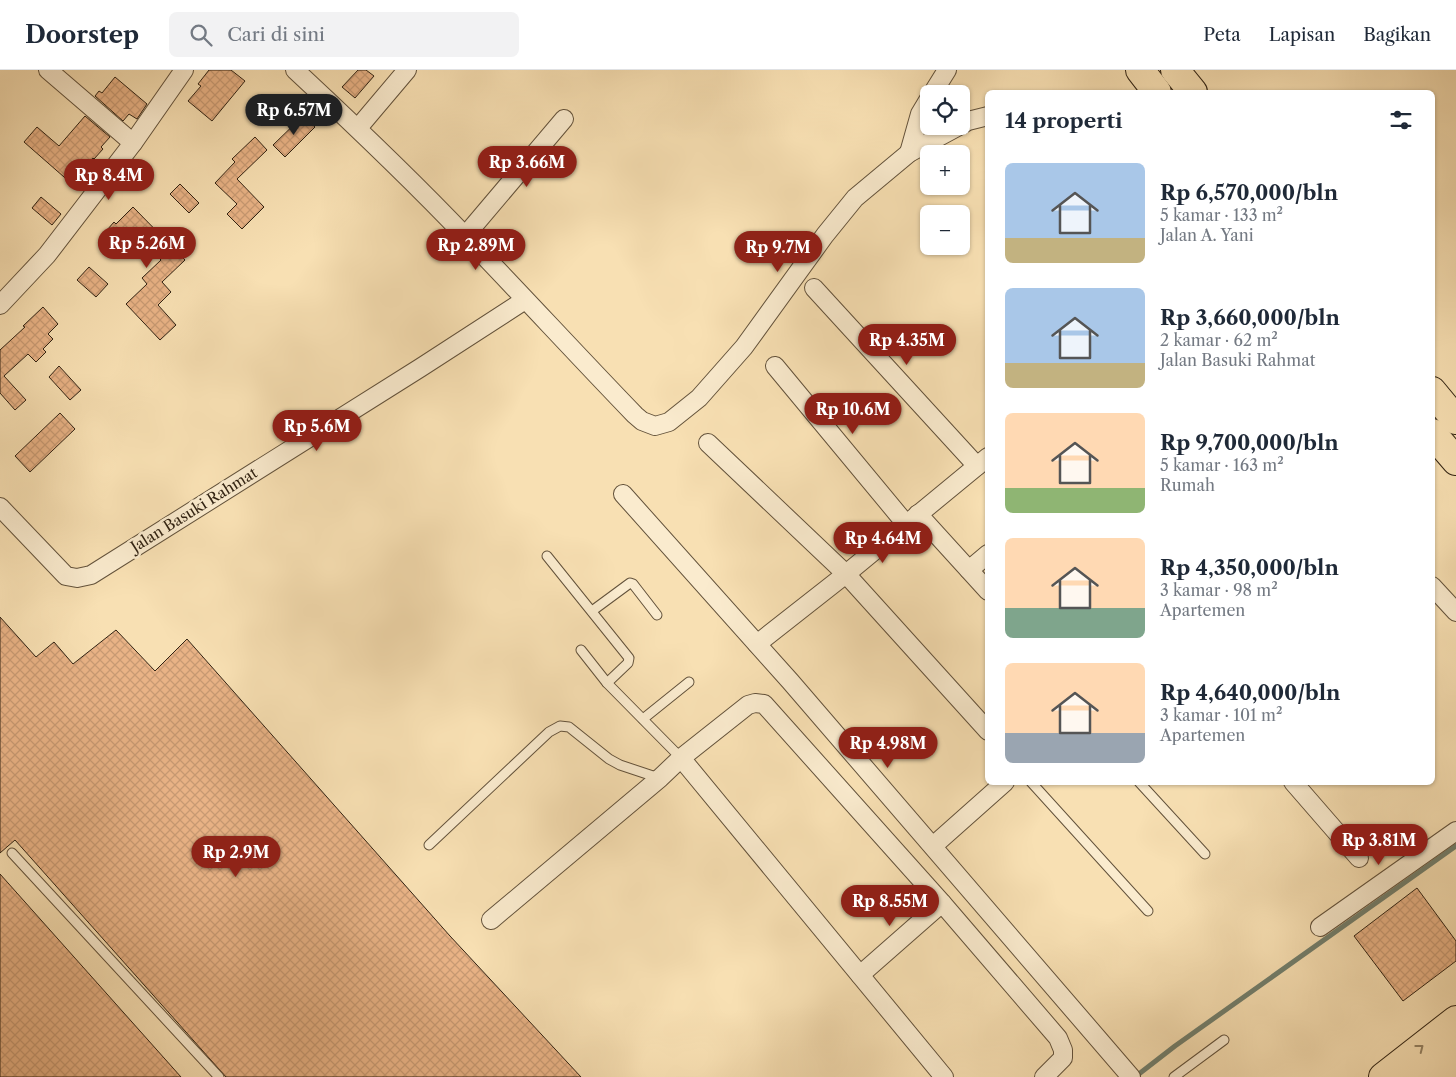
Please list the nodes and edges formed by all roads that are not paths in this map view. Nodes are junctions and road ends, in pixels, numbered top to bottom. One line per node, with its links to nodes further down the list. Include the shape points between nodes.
1 (48, 70): 17 (street)
2 (184, 70): 17 (street)
3 (295, 70): 15 (street)
4 (407, 70): 15 (street)
5 (947, 70): 8 (street)
6 (1140, 70): 9 (highway)
7 (1175, 70): 10 (highway)
8 (938, 85)
9 (1155, 90)
10 (1190, 90)
11 (920, 114): 18 (street)
12 (985, 117): 14 (street)
13 (564, 119): 19 (street)
14 (970, 120)
15 (358, 128): 19 (street)
16 (943, 135): 18 (street)
17 (133, 143): 22 (street, via 47,255)
18 (909, 153): 21 (street, via 855,198 744,348 699,398 669,422 655,426 642,421)
19 (466, 236): 21 (street)
20 (814, 288): 29 (street)
21 (525, 300): 31 (street, Jalan Basuki Rahmat, via 90,575 66,576)
22 (0, 305)
23 (775, 366): 32 (street)
24 (1435, 395): 25 (highway)
25 (1456, 420)
26 (1435, 436): 28 (highway)
27 (708, 443): 36 (street)
28 (1456, 461)
29 (982, 462): 32 (street)
30 (623, 494): 42 (street)
31 (0, 507)
32 (912, 519): 35 (street); 36 (street)
33 (547, 556): 39 (lane)
34 (985, 557): 35 (street)
35 (969, 570): 37 (street)
36 (846, 574): 42 (street); 47 (street)
37 (985, 588)
38 (1435, 589): 40 (street)
39 (592, 611): 41 (lane, via 633,584); 45 (lane, via 629,658 628,663)
40 (1456, 612)
41 (657, 615)
42 (757, 644): 56 (street)
43 (581, 650): 45 (lane)
44 (689, 682): 46 (lane)
45 (607, 683): 46 (lane)
46 (643, 719): 48 (lane)
47 (985, 728)
48 (681, 758): 49 (street); 60 (street, via 748,705 764,704); 64 (street)
49 (660, 778): 55 (lane, via 620,765 569,727 560,726 548,732); 62 (street)
50 (1002, 785): 56 (street)
51 (1034, 785): 61 (lane)
52 (1142, 785): 58 (lane)
53 (1296, 785): 59 (street)
54 (1456, 831): 63 (street)
55 (429, 845)
56 (932, 846): 69 (street)
57 (12, 852): 70 (lane)
58 (1205, 854)
59 (1359, 858)
60 (942, 903): 64 (street); 72 (street, via 1061,1044 1062,1061)
61 (1148, 911)
62 (491, 920)
63 (1320, 927)
64 (860, 975): 71 (street)
65 (1456, 1020): 74 (highway, one-way to 65)
66 (1224, 1040): 73 (lane)
67 (1456, 1047): 75 (highway)
68 (1456, 1071): 76 (highway)
69 (1128, 1073)
70 (219, 1077)
71 (944, 1077)
72 (1044, 1077)
73 (1174, 1077)
74 (1383, 1077)
75 (1417, 1077)
76 (1452, 1077)

